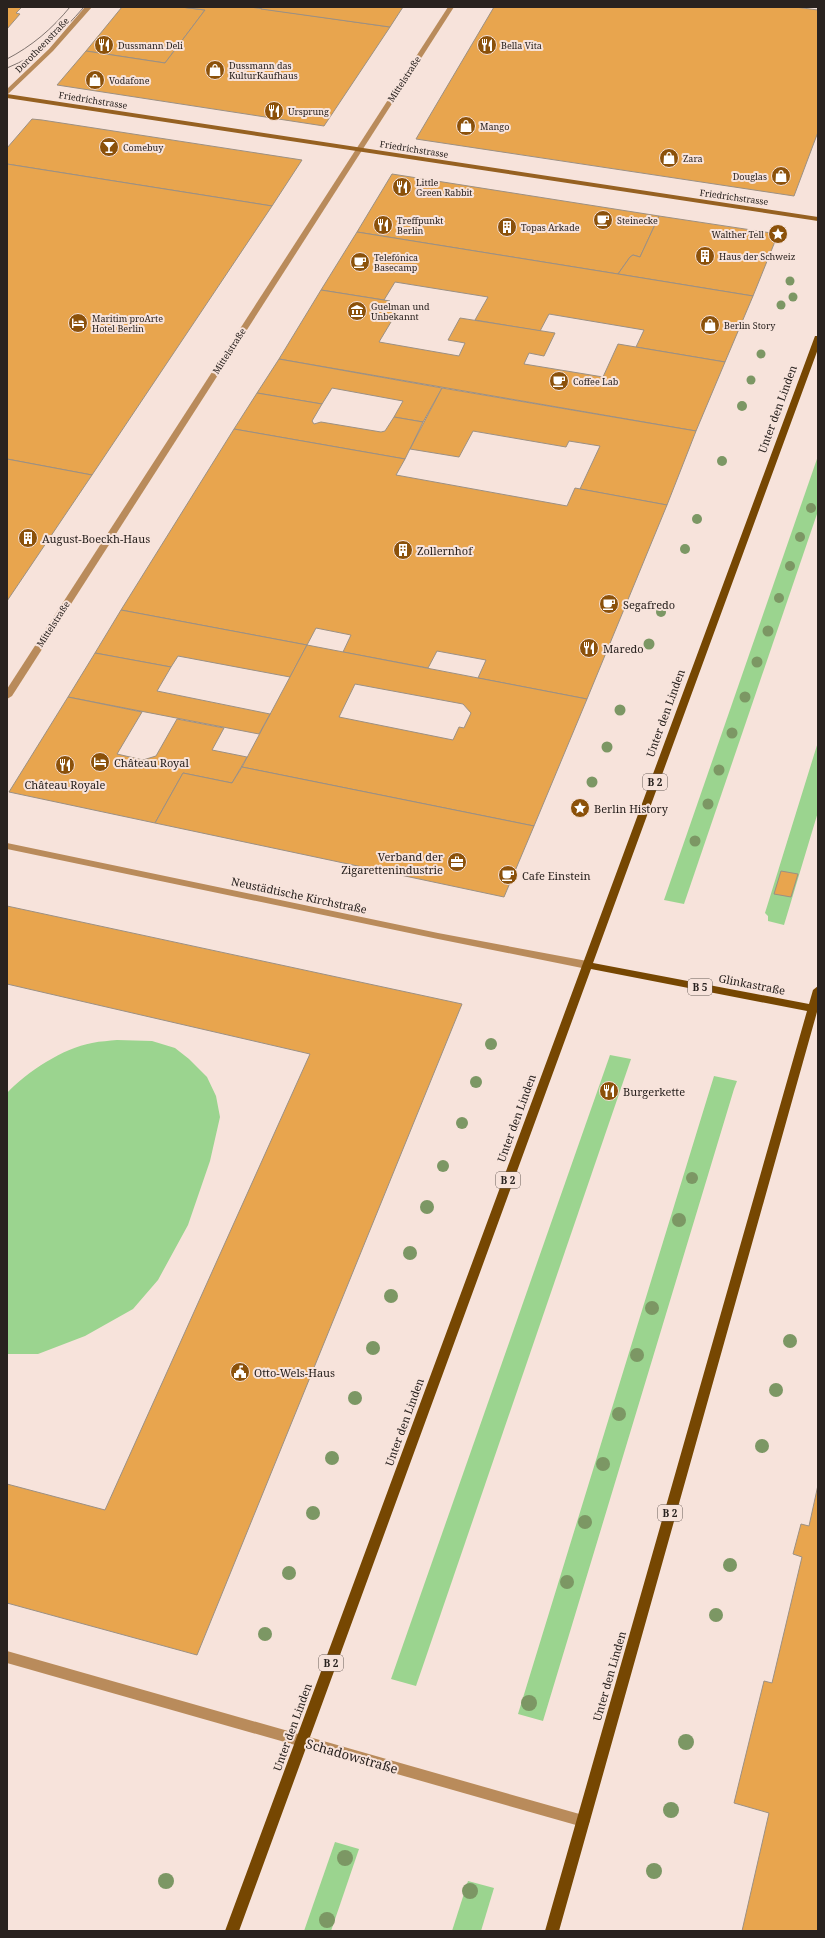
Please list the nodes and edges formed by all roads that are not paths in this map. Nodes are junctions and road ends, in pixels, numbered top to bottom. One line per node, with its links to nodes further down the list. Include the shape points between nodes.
1 (89, 7): 3 (street, Dorotheenstraße, via 56,45)
2 (450, 7): 5 (street, Mittelstraße)
3 (7, 93)
4 (7, 96): 5 (main road, Friedrichstrasse)
5 (359, 150): 6 (main road, Friedrichstrasse); 8 (street, Mittelstraße)
6 (818, 219)
7 (818, 338): 10 (main road, Unter den Linden / B 2)
8 (7, 696)
9 (7, 846): 10 (street, Neustädtische Kirchstraße)
10 (587, 965): 12 (main road, Glinkastraße / B 5); 14 (main road, Unter den Linden / B 2)
11 (818, 990): 12 (main road, Unter den Linden / B 2)
12 (815, 1009): 15 (main road, Unter den Linden / B 2)
13 (7, 1656): 14 (street, Schadowstraße)
14 (301, 1742): 15 (street, Schadowstraße); 16 (main road, Unter den Linden / B 2)
15 (583, 1821): 17 (main road, Unter den Linden / B 2)
16 (232, 1931)
17 (552, 1931)

